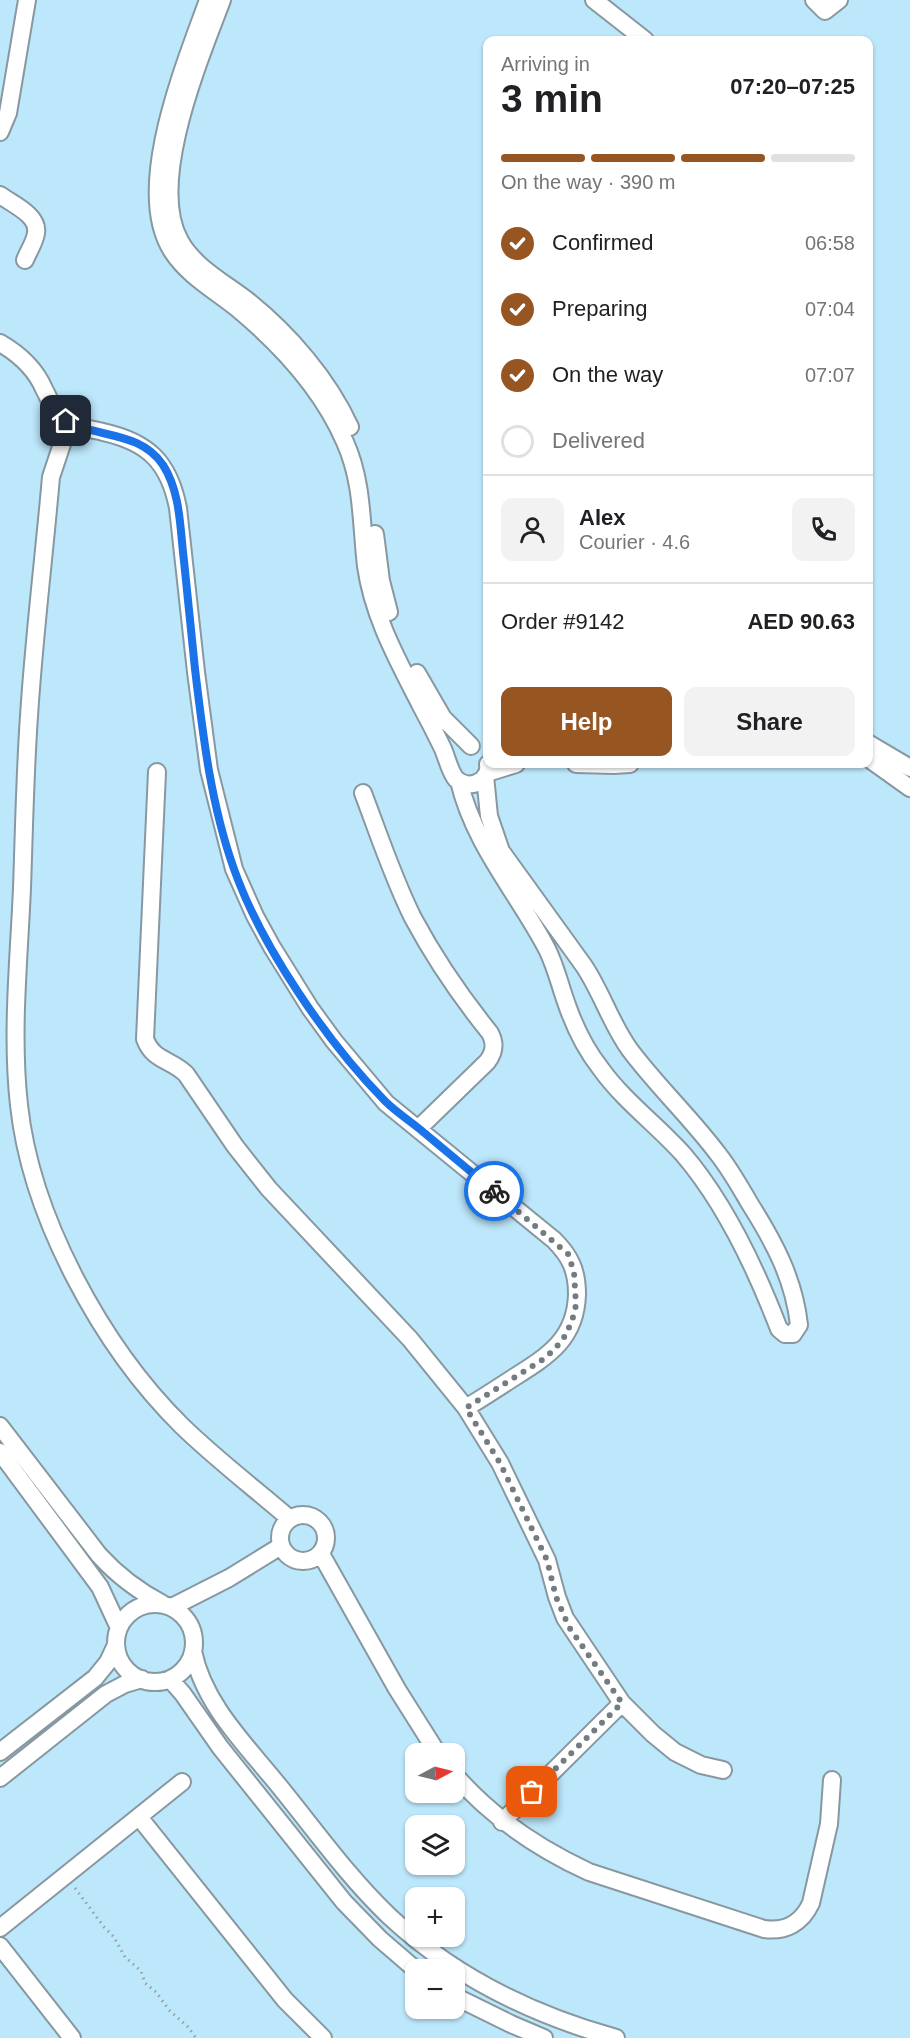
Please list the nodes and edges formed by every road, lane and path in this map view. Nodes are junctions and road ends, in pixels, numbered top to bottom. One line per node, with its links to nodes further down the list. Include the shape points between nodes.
1 (27, 0): 8 (street, via 8,113)
2 (208, 0): 21 (street, via 165,134 159,183 159,213 165,238 189,271 245,315 280,349 337,425 357,478 366,566 377,611)
3 (222, 0): 14 (street, via 193,75 178,131 170,195 175,231 197,262 282,332 339,406 366,475 381,581 391,618 435,707)
4 (594, 0): 7 (street)
5 (839, 0): 6 (street)
6 (819, 6)
7 (640, 36)
8 (0, 132)
9 (0, 195): 10 (street, via 35,224 36,234)
10 (25, 260)
11 (0, 343): 12 (street, via 31,368 54,408)
12 (72, 424): 24 (street, via 137,444 152,453 169,476 178,508 209,770 234,869 272,947 310,1008 387,1103); 28 (street, via 51,477 29,715 16,1049 23,1136 40,1197 67,1260 118,1348 181,1424)
13 (873, 747): 19 (street)
14 (483, 759)
15 (483, 760): 21 (street, via 459,750 451,760)
16 (873, 760): 19 (street)
17 (483, 763): 21 (street, via 476,783 464,784)
18 (485, 768): 21 (street, via 491,825 508,861 595,982 631,1051 718,1154 775,1247 796,1300 799,1325 793,1334 779,1329 736,1234 701,1178 668,1138 612,1083 586,1046 574,1025 547,949 484,848)
19 (902, 769): 22 (street)
20 (157, 772): 25 (street, via 147,1046 186,1074 269,1189 410,1339)
21 (455, 774)
22 (910, 788)
23 (363, 793): 24 (street, via 413,917 494,1043 487,1062)
24 (419, 1128): 25 (street, via 568,1254 577,1288 574,1313 555,1349)
25 (466, 1408): 37 (street, via 500,1463 547,1560 569,1627)
26 (0, 1426): 31 (street, via 99,1555 129,1584)
27 (0, 1452): 32 (street, via 100,1587)
28 (290, 1519): 29 (street, via 283,1528); 30 (street, via 304,1515 318,1520 326,1533)
29 (281, 1546): 30 (street, via 300,1561); 31 (street, via 229,1578)
30 (321, 1554): 38 (street)
31 (168, 1606): 32 (street, via 154,1603 137,1608); 34 (street, via 190,1625)
32 (119, 1628): 33 (street)
33 (116, 1646): 36 (street, via 127,1670); 39 (street, via 95,1678)
34 (193, 1651): 35 (street, via 185,1668); 56 (street, via 204,1685 237,1734 389,1916 442,1959 493,1990 563,2021)
35 (170, 1679): 36 (street); 50 (street, via 344,1902)
36 (142, 1680): 41 (street, via 106,1694)
37 (622, 1703): 40 (street, via 675,1752 701,1765); 46 (street)
38 (431, 1743)
39 (0, 1752)
40 (723, 1770)
41 (0, 1778)
42 (832, 1780): 46 (street, via 829,1824 811,1904 803,1917 781,1929 764,1929 589,1872)
43 (182, 1782): 45 (street)
44 (465, 1787): 46 (street)
45 (138, 1817): 47 (street); 54 (street, via 285,2000)
46 (502, 1822)
47 (66, 1875): 48 (street); 53 (path, via 125,1957 141,1971 145,1983)
48 (0, 1928)
49 (0, 1947): 52 (street)
50 (405, 1961)
51 (465, 2002): 55 (street)
52 (72, 2038)
53 (196, 2038)
54 (323, 2038)
55 (544, 2038)
56 (616, 2038)

